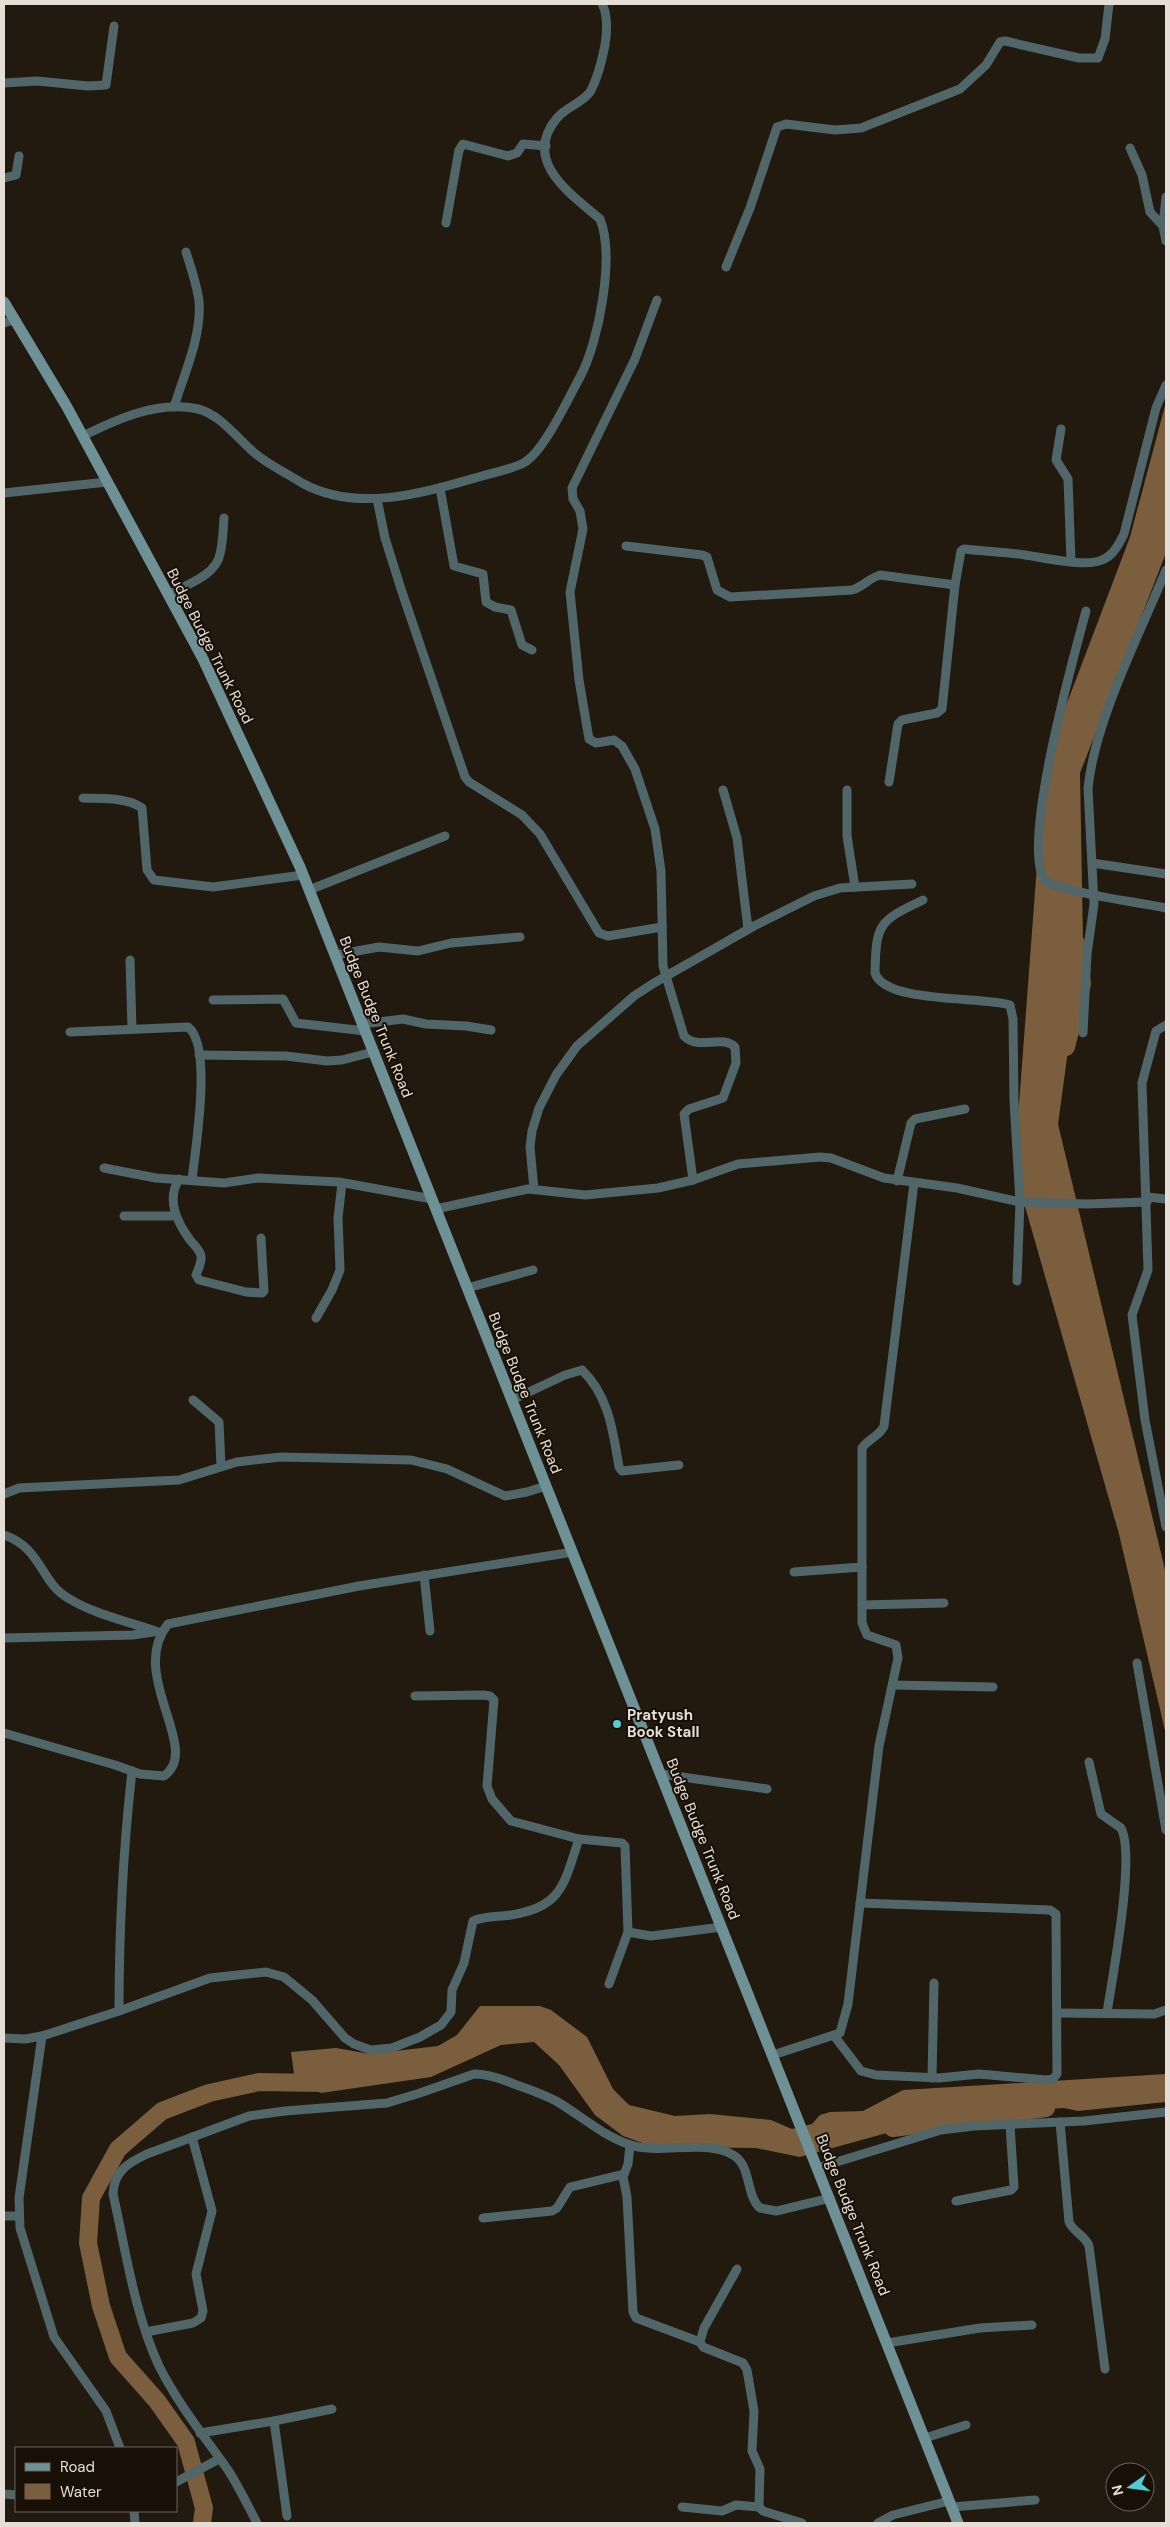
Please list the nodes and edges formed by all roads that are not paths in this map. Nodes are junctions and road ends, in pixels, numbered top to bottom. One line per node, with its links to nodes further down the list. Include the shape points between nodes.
1 (602, 4): 5 (street, via 606,9 606,40 595,80 584,98 552,125)
2 (1109, 4): 14 (street, via 1106,39 1098,58 1079,58 1000,42 986,65 960,89 861,128 834,130 786,124 776,127 750,208)
3 (114, 26): 4 (street, via 106,85 37,81)
4 (4, 83)
5 (546, 146): 10 (street, via 523,144 514,156 508,156 462,144); 23 (street, via 549,169 556,180 600,219 603,230 603,300 594,346 588,363 534,455 525,463)
6 (1130, 148): 11 (street, via 1142,175 1150,212)
7 (19, 156): 8 (street, via 16,175)
8 (4, 178)
9 (1166, 197): 11 (street)
10 (446, 223)
11 (1163, 226): 12 (street)
12 (1166, 241)
13 (186, 252): 19 (street, via 196,286 199,312)
14 (726, 267)
15 (656, 300): 48 (street, via 635,359 572,488 583,529 570,586 587,732 592,742 617,741 635,770 655,829 660,856)
16 (4, 302): 17 (main road, Budge Budge Trunk Road)
17 (9, 321): 21 (main road, Budge Budge Trunk Road)
18 (1166, 385): 28 (street, via 1156,408 1119,544 1100,561)
19 (174, 407): 21 (street, via 137,413); 25 (street, via 210,413 258,456 304,484 348,497)
20 (1061, 429): 28 (street, via 1056,460 1068,479)
21 (83, 436): 22 (main road, Budge Budge Trunk Road)
22 (108, 482): 24 (street); 31 (main road, Budge Budge Trunk Road)
23 (440, 488): 25 (street); 33 (street, via 453,563 458,568 483,574 486,602 511,610 522,645)
24 (4, 493)
25 (377, 499): 48 (street, via 398,580 465,777 522,816 536,830 599,933 608,936)
26 (224, 518): 31 (street, via 220,555 214,567)
27 (626, 546): 30 (street, via 707,557 717,590 730,597 852,590 880,575)
28 (1071, 561): 30 (street, via 964,549 959,555)
29 (1166, 570): 39 (street, via 1093,756 1088,788)
30 (955, 585): 34 (street, via 942,708 937,713 902,720 898,724)
31 (168, 594): 41 (main road, Budge Budge Trunk Road, via 203,659)
32 (1086, 611): 45 (street, via 1066,681 1045,780 1040,867 1048,883)
33 (532, 650)
34 (889, 782)
35 (723, 790): 49 (street, via 737,838)
36 (846, 790): 43 (street, via 846,836)
37 (83, 798): 41 (street, via 116,800 142,808 147,870 154,880 213,887)
38 (445, 836): 44 (street)
39 (1092, 863): 40 (street); 45 (street)
40 (1166, 874)
41 (303, 875): 44 (main road, Budge Budge Trunk Road)
42 (912, 884): 43 (street)
43 (855, 887): 49 (street, via 814,896)
44 (309, 890): 51 (main road, Budge Budge Trunk Road)
45 (1091, 895): 47 (street); 60 (street)
46 (923, 900): 74 (street, via 886,919 881,926 876,979 887,986 928,997 1010,1005 1014,1101)
47 (1166, 908)
48 (662, 927): 53 (street)
49 (748, 929): 53 (street)
50 (520, 938): 51 (street, via 451,943 418,951 379,947)
51 (335, 955): 56 (main road, Budge Budge Trunk Road)
52 (130, 960): 57 (street)
53 (665, 975): 67 (street, via 684,1036 696,1043 726,1043 736,1047 736,1063 723,1098 689,1109 684,1114); 71 (street, via 634,996 577,1046 556,1075 539,1108 532,1131 530,1147)
54 (214, 1000): 56 (street, via 283,999 296,1023)
55 (1166, 1025): 72 (street, via 1156,1031 1142,1083)
56 (364, 1027): 58 (street, via 403,1019); 61 (main road, Budge Budge Trunk Road)
57 (132, 1029): 59 (street); 62 (street, via 188,1027 194,1034)
58 (491, 1030)
59 (70, 1032)
60 (1083, 1033)
61 (373, 1052): 62 (street, via 327,1061 286,1056); 75 (main road, Budge Budge Trunk Road)
62 (199, 1054): 66 (street, via 202,1074)
63 (964, 1109): 68 (street, via 915,1119 911,1123)
64 (104, 1168): 65 (street)
65 (179, 1179): 66 (street); 77 (street, via 173,1197)
66 (192, 1180): 69 (street, via 224,1183 258,1178)
67 (693, 1180): 68 (street, via 738,1164 820,1157); 71 (street, via 658,1188 585,1195)
68 (897, 1181): 70 (street)
69 (342, 1183): 75 (street); 82 (street, via 338,1206 340,1270)
70 (914, 1183): 74 (street); 92 (street, via 884,1426 862,1448)
71 (534, 1189): 75 (street)
72 (1147, 1199): 73 (street); 74 (street, via 1074,1204); 89 (street, via 1148,1270 1132,1315 1145,1420)
73 (1166, 1199)
74 (1024, 1202): 80 (street)
75 (434, 1204): 81 (main road, Budge Budge Trunk Road)
76 (124, 1216): 77 (street)
77 (176, 1216): 78 (street, via 200,1253 196,1275 202,1282 252,1293 264,1291)
78 (261, 1238)
79 (533, 1270): 81 (street)
80 (1016, 1281)
81 (467, 1288): 84 (main road, Budge Budge Trunk Road)
82 (316, 1318)
83 (193, 1400): 86 (street, via 219,1422)
84 (512, 1400): 85 (street, via 582,1370 598,1391 607,1411 622,1471); 87 (main road, Budge Budge Trunk Road)
85 (679, 1465)
86 (221, 1466): 87 (street, via 281,1457 411,1460 447,1469 505,1496); 88 (street, via 179,1480 19,1488)
87 (546, 1486): 91 (main road, Budge Budge Trunk Road)
88 (4, 1494)
89 (1166, 1527)
90 (4, 1535): 98 (street, via 30,1550 67,1598)
91 (573, 1552): 94 (street); 107 (main road, Budge Budge Trunk Road)
92 (862, 1567): 93 (street); 96 (street)
93 (794, 1572)
94 (424, 1575): 97 (street); 98 (street, via 176,1622)
95 (944, 1603): 96 (street)
96 (862, 1605): 101 (street, via 862,1623 867,1635 896,1644 898,1658)
97 (430, 1631)
98 (158, 1632): 99 (street, via 125,1636); 106 (street, via 155,1677 174,1737 175,1757 173,1767 164,1776 152,1777)
99 (4, 1638)
100 (1137, 1663): 109 (street)
101 (893, 1685): 102 (street); 111 (street, via 879,1746)
102 (993, 1687)
103 (414, 1696): 110 (street, via 490,1696 495,1705 486,1786 492,1799 511,1821)
104 (4, 1733): 106 (street)
105 (1089, 1762): 119 (street, via 1101,1814 1121,1828 1124,1841 1125,1883)
106 (132, 1771): 117 (street, via 119,1928)
107 (661, 1774): 108 (street); 112 (main road, Budge Budge Trunk Road)
108 (767, 1789)
109 (1166, 1830)
110 (578, 1839): 113 (street, via 625,1846); 117 (street, via 564,1882 555,1897 542,1908 473,1921 464,1963 452,1990 451,2012 440,2025 399,2045 371,2050 354,2044 312,2000 276,1973 210,1978)
111 (860, 1903): 118 (street, via 1050,1910 1056,1914 1057,1921); 121 (street, via 844,2026)
112 (722, 1927): 113 (street, via 651,1936); 123 (main road, Budge Budge Trunk Road)
113 (628, 1932): 115 (street)
114 (934, 1982): 124 (street)
115 (609, 1984)
116 (1166, 2010): 119 (street, via 1154,2014)
117 (119, 2012): 120 (street)
118 (1058, 2013): 119 (street); 124 (street, via 1058,2066 1053,2079 979,2074)
119 (1107, 2014)
120 (42, 2036): 122 (street); 135 (street, via 26,2138)
121 (835, 2037): 123 (street); 124 (street, via 861,2070 895,2078)
122 (4, 2038)
123 (773, 2055): 130 (main road, Budge Budge Trunk Road)
124 (932, 2078)
125 (1166, 2112): 126 (street)
126 (1060, 2122): 127 (street); 142 (street, via 1068,2222 1089,2246)
127 (1010, 2124): 130 (street, via 929,2132); 133 (street, via 1014,2187)
128 (192, 2137): 129 (street, via 250,2116 387,2103 482,2074 554,2100); 139 (street, via 212,2211 196,2274 203,2311 201,2318 193,2323); 139 (street, via 131,2162 117,2175 113,2184 112,2194)
129 (630, 2145): 131 (street); 132 (street, via 710,2148 734,2156 744,2166 755,2204 768,2210 785,2210)
130 (818, 2168): 132 (main road, Budge Budge Trunk Road)
131 (624, 2174): 136 (street, via 570,2187 552,2211); 140 (street, via 633,2312 636,2318)
132 (830, 2198): 141 (main road, Budge Budge Trunk Road)
133 (956, 2202)
134 (4, 2216): 135 (street)
135 (19, 2216): 148 (street, via 54,2337 106,2411)
136 (483, 2218)
137 (737, 2269): 140 (street, via 704,2328)
138 (1032, 2325): 141 (street, via 980,2328)
139 (146, 2332): 146 (street, via 164,2374)
140 (700, 2342): 154 (street, via 743,2363 747,2370 754,2411 752,2451 760,2478)
141 (887, 2342): 147 (main road, Budge Budge Trunk Road)
142 (1105, 2369)
143 (332, 2409): 144 (street)
144 (274, 2421): 146 (street); 155 (street)
145 (966, 2425): 147 (street)
146 (200, 2433): 149 (street)
147 (930, 2437): 152 (main road, Budge Budge Trunk Road)
148 (120, 2447)
149 (219, 2459): 150 (street); 156 (street)
150 (178, 2481)
151 (1035, 2500): 152 (street)
152 (950, 2504): 158 (street, via 893,2515); 159 (main road, Budge Budge Trunk Road)
153 (682, 2507): 154 (street, via 722,2511 736,2505)
154 (759, 2507): 157 (street)
155 (287, 2516)
156 (257, 2523)
157 (802, 2523)
158 (878, 2523)
159 (958, 2523)

